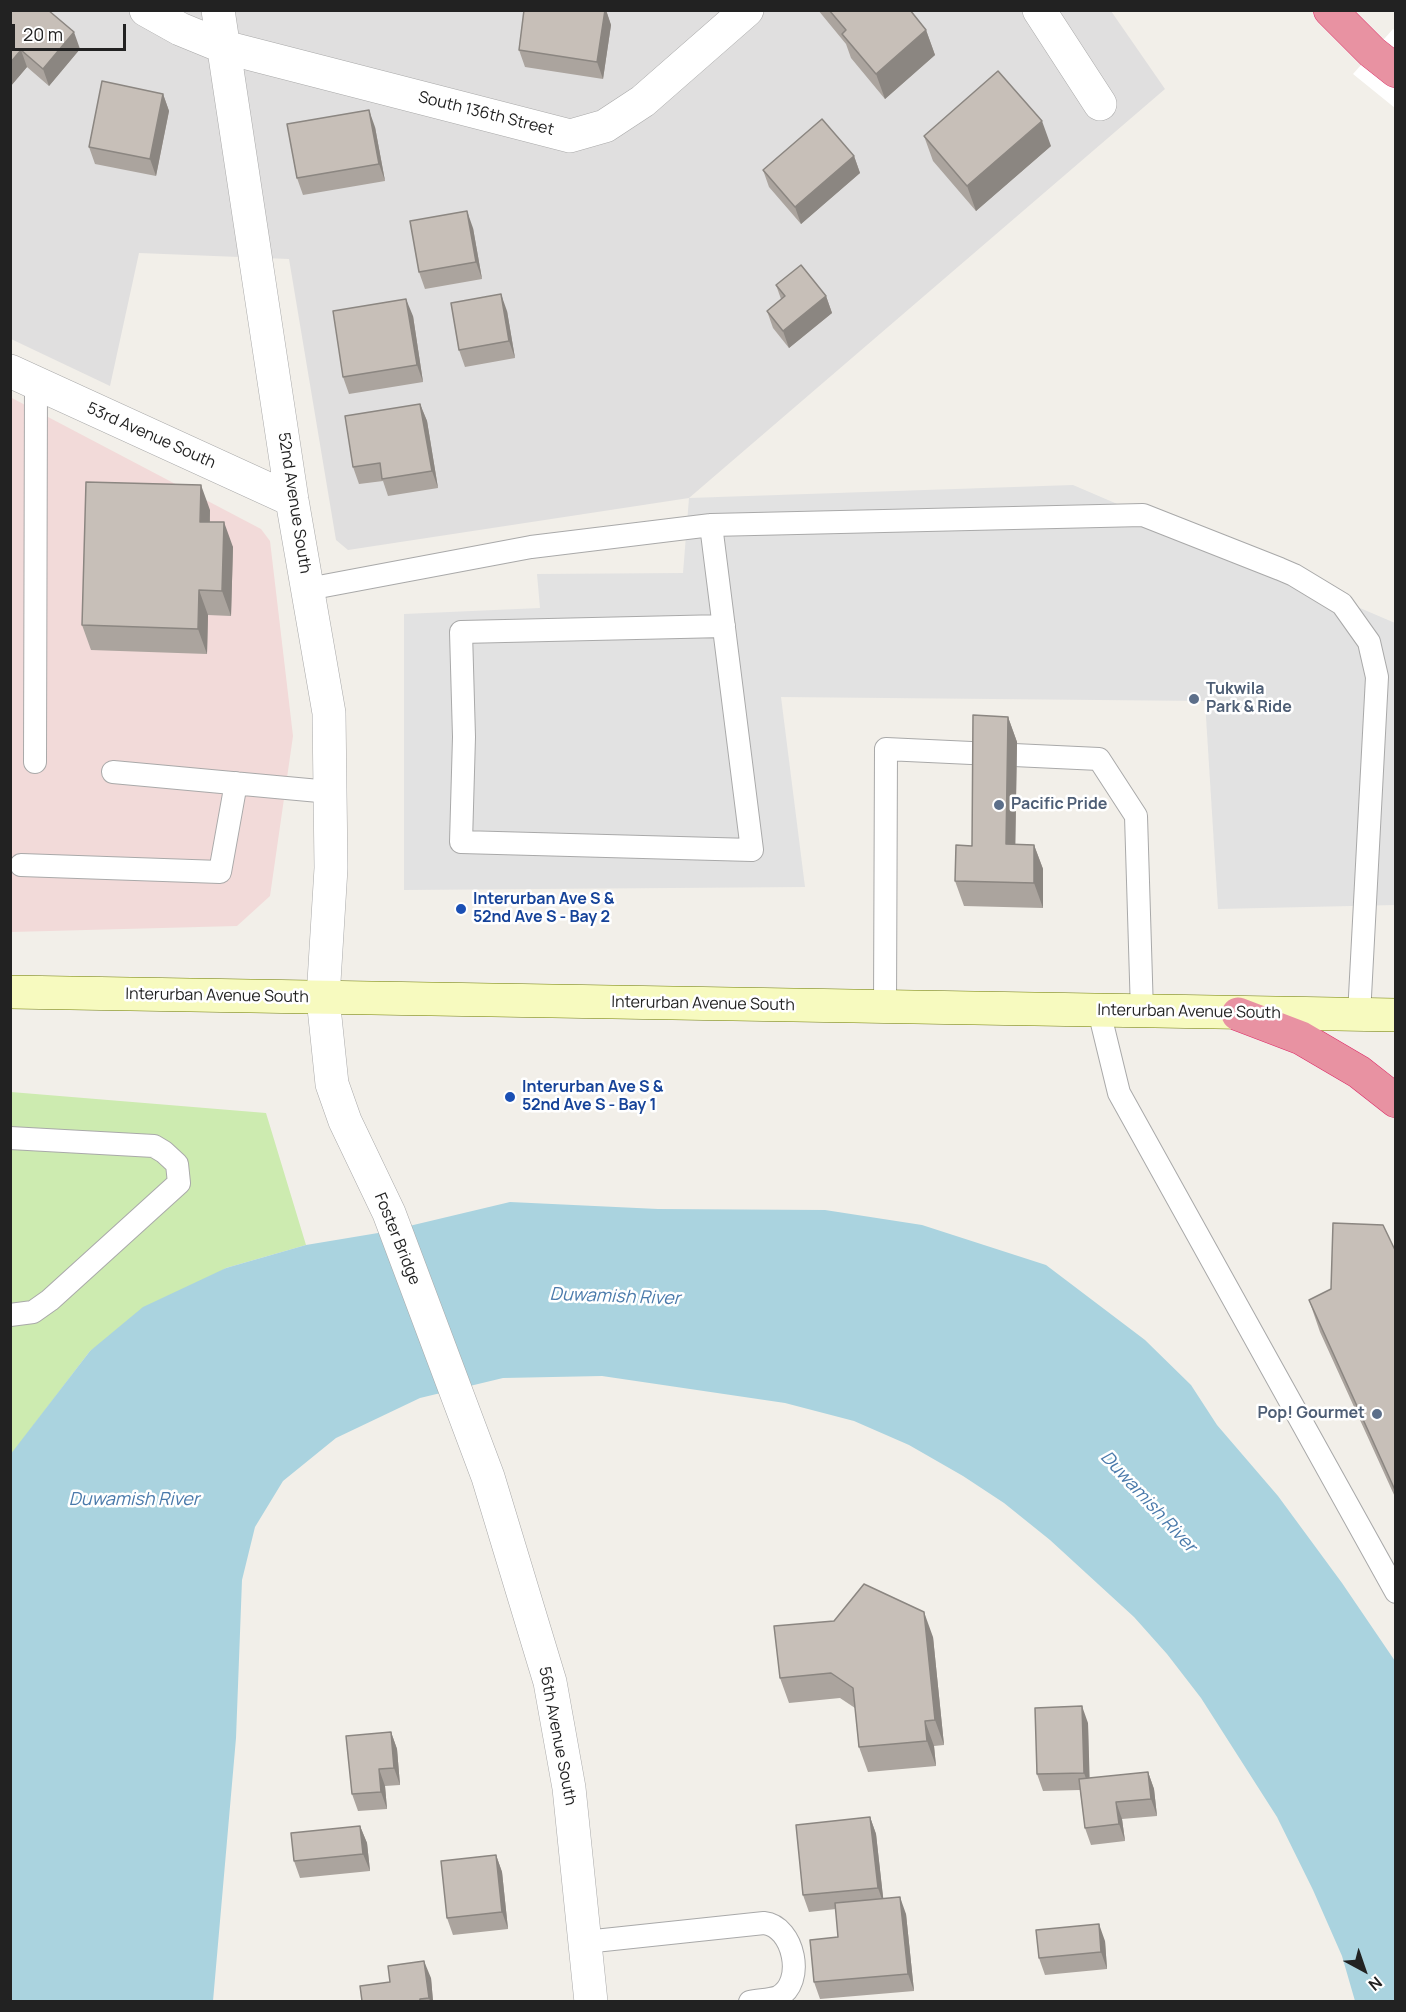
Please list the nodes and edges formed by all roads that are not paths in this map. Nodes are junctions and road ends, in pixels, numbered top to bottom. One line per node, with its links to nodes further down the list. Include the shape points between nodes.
1 (146, 10): 6 (street, South 136th Street)
2 (218, 10): 6 (street, 52nd Avenue South)
3 (747, 10): 6 (street, South 136th Street, via 643,101 605,126 570,136)
4 (1039, 10): 8 (street)
5 (1330, 10): 7 (highway)
6 (224, 47): 10 (street, 52nd Avenue South)
7 (1384, 62)
8 (1100, 104)
9 (23, 377): 10 (street, 53rd Avenue South); 14 (lane)
10 (292, 500): 12 (street, 52nd Avenue South)
11 (711, 525): 12 (lane, via 531,547); 13 (lane); 25 (lane, via 1143,515 1294,575 1342,604 1369,642 1377,677)
12 (308, 589): 17 (street, 52nd Avenue South, via 328,713)
13 (724, 626): 13 (lane, via 752,850 461,842 461,632)
14 (34, 762)
15 (113, 772): 16 (lane)
16 (236, 783): 17 (lane); 18 (lane, via 220,872)
17 (330, 792): 20 (street, 52nd Avenue South, via 331,868)
18 (21, 865)
19 (10, 992): 20 (main road, Interurban Avenue South)
20 (323, 998): 21 (main road, Interurban Avenue South); 30 (street, Foster Bridge, via 332,1084 345,1121 389,1212)
21 (885, 1007): 22 (main road, Interurban Avenue South); 23 (lane, via 885,749 1099,759 1136,816)
22 (1099, 1011): 23 (main road, Interurban Avenue South); 31 (lane, via 1119,1093)
23 (1142, 1012): 24 (main road, Interurban Avenue South)
24 (1238, 1014): 25 (main road, Interurban Avenue South); 27 (highway, via 1301,1038 1359,1072)
25 (1359, 1015): 26 (main road, Interurban Avenue South)
26 (1395, 1015)
27 (1395, 1101)
28 (10, 1138): 29 (lane, via 154,1146 177,1164 179,1183 50,1300 33,1312)
29 (10, 1315)
30 (488, 1477): 32 (street, 56th Avenue South, via 550,1682 569,1788)
31 (1395, 1592)
32 (585, 1942): 33 (street, 56th Avenue South); 34 (lane, via 772,1924 788,1941 793,1979 777,1997)
33 (591, 2001)
34 (750, 2001)

